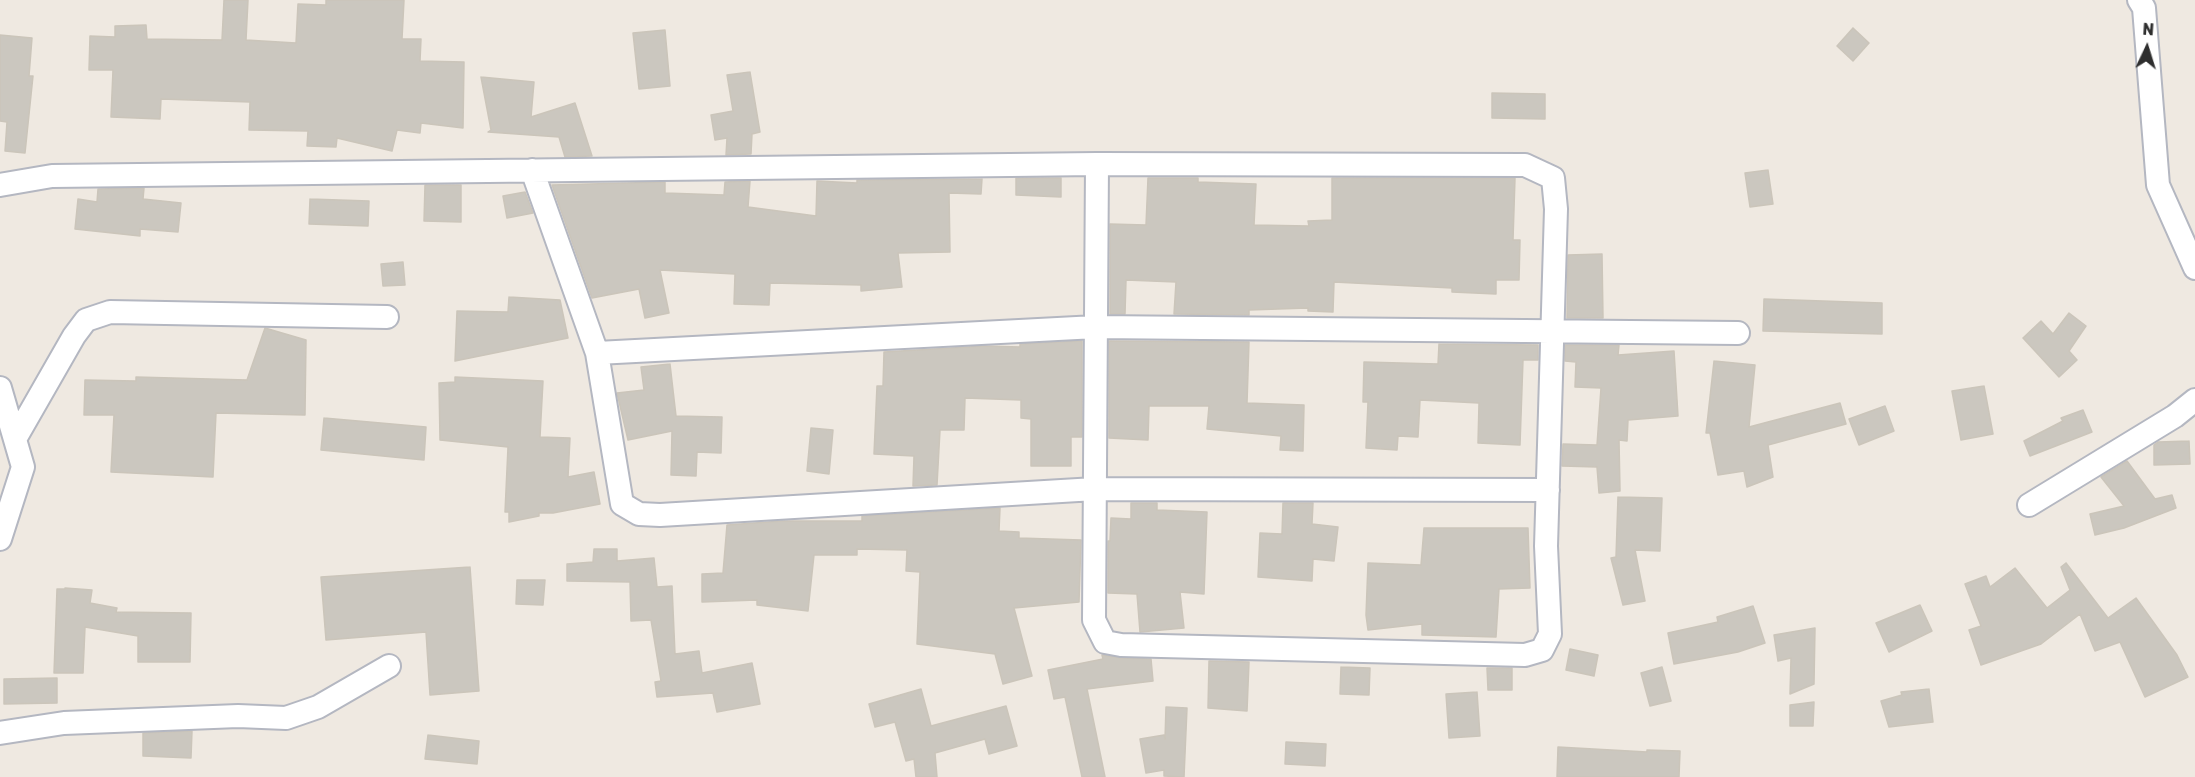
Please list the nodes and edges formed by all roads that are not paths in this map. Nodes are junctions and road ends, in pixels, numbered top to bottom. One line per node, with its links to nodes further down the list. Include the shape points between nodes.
1 (2139, 0): 5 (street, via 2144,8 2158,185)
2 (1096, 164): 3 (street); 7 (street); 8 (street, via 1525,165 1553,178)
3 (532, 170): 4 (street, via 52,176); 10 (street)
4 (0, 185)
5 (2195, 268)
6 (387, 317): 13 (street, via 110,312 86,320 74,336)
7 (1096, 327): 8 (street); 10 (street); 16 (street)
8 (1553, 332): 9 (street); 17 (street)
9 (1738, 333)
10 (597, 353): 16 (street, via 622,504 639,514)
11 (0, 388): 13 (street)
12 (2195, 400): 18 (street)
13 (15, 439): 14 (street)
14 (23, 467): 15 (street); 19 (street)
15 (0, 472)
16 (1095, 489): 17 (street); 17 (street, via 1094,620 1105,642 1525,655 1542,650 1550,634)
17 (1548, 490)
18 (2029, 505)
19 (0, 538)
20 (389, 666): 21 (street, via 318,707 286,718 238,716 64,723)
21 (0, 733)

